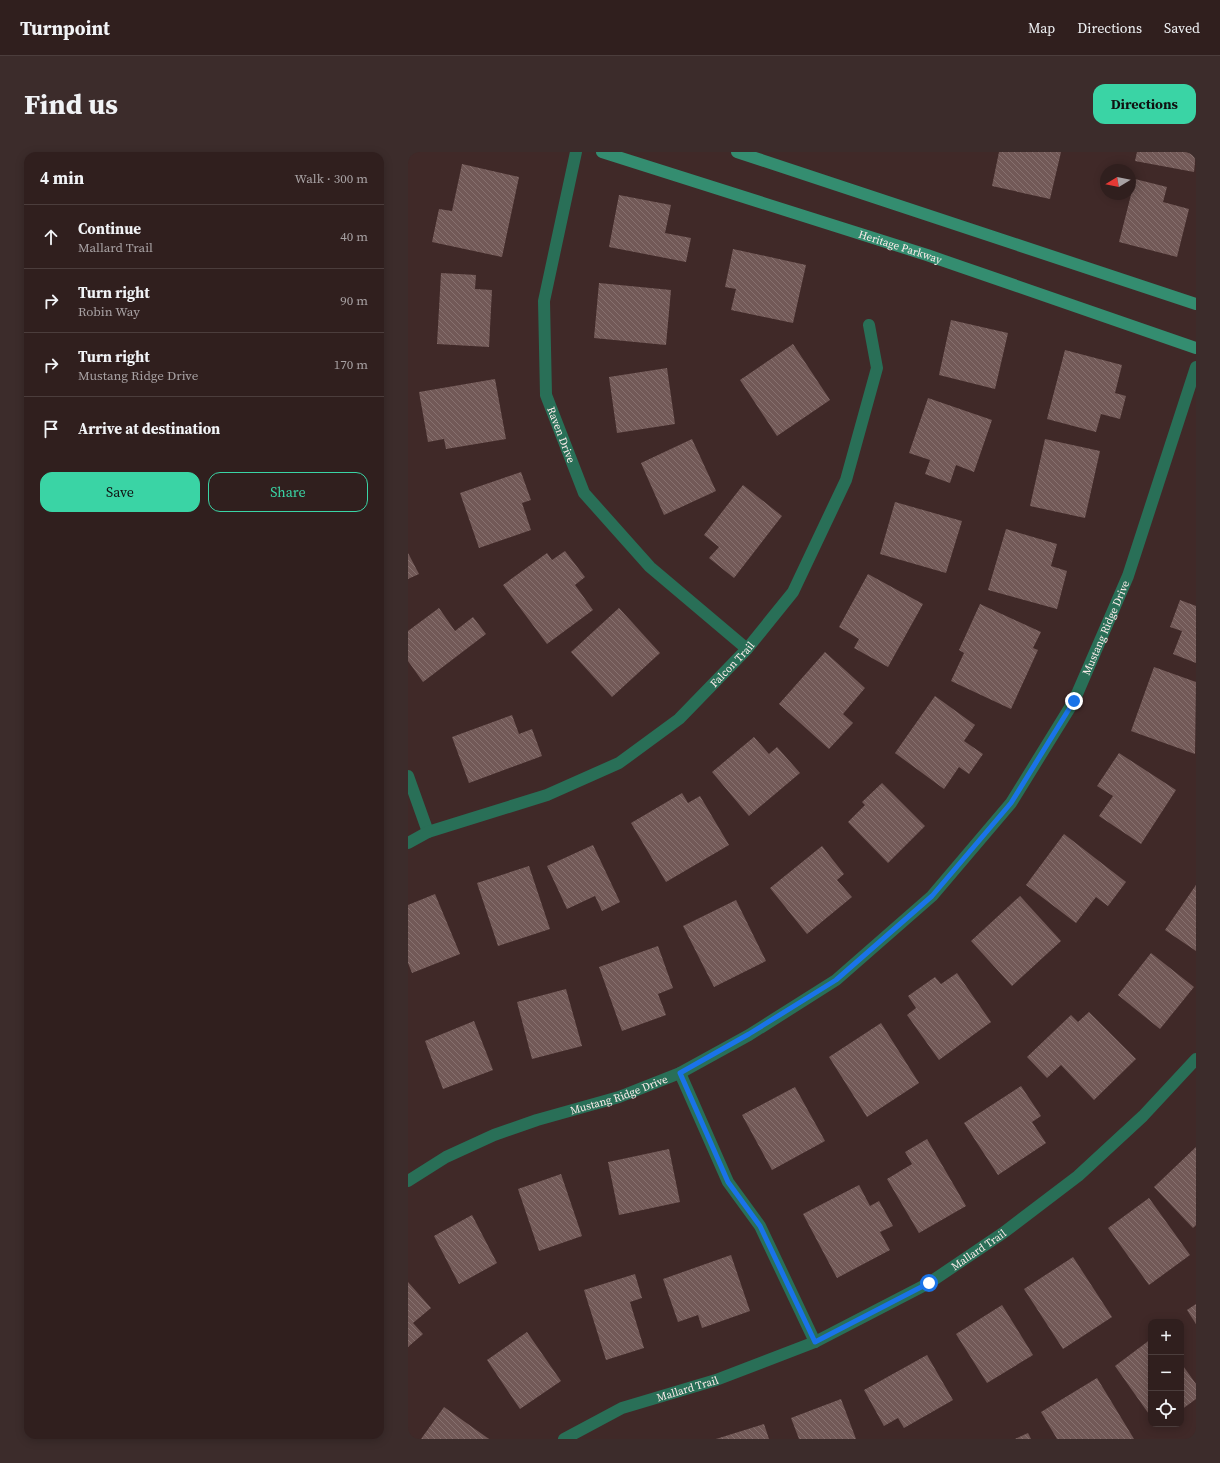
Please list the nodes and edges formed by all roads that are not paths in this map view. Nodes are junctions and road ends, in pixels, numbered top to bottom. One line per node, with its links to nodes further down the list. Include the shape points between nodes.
1 (576, 152): 8 (street, Raven Drive, via 544,301 546,395 584,493 650,567)
2 (602, 152): 6 (main road, Heritage Parkway, via 927,255)
3 (737, 152): 4 (main road)
4 (1196, 304)
5 (869, 325): 8 (street, Falcon Trail, via 877,368 846,480 793,592)
6 (1196, 348)
7 (1196, 367): 13 (street, Mustang Ridge Drive, via 1128,576 1074,701 1011,803 932,896 836,980)
8 (747, 649): 10 (street, Falcon Trail, via 679,719 619,763 547,795)
9 (408, 776): 10 (street)
10 (428, 832): 11 (street, Falcon Trail)
11 (408, 844)
12 (1196, 1059): 15 (street, Mallard Trail, via 1143,1116 1078,1176 1003,1233 929,1283)
13 (680, 1073): 14 (street, Mustang Ridge Drive, via 619,1097 494,1135 446,1157); 15 (street, via 728,1182 760,1226)
14 (408, 1181)
15 (815, 1342): 16 (street, Mallard Trail, via 716,1380 622,1408)
16 (564, 1439)

